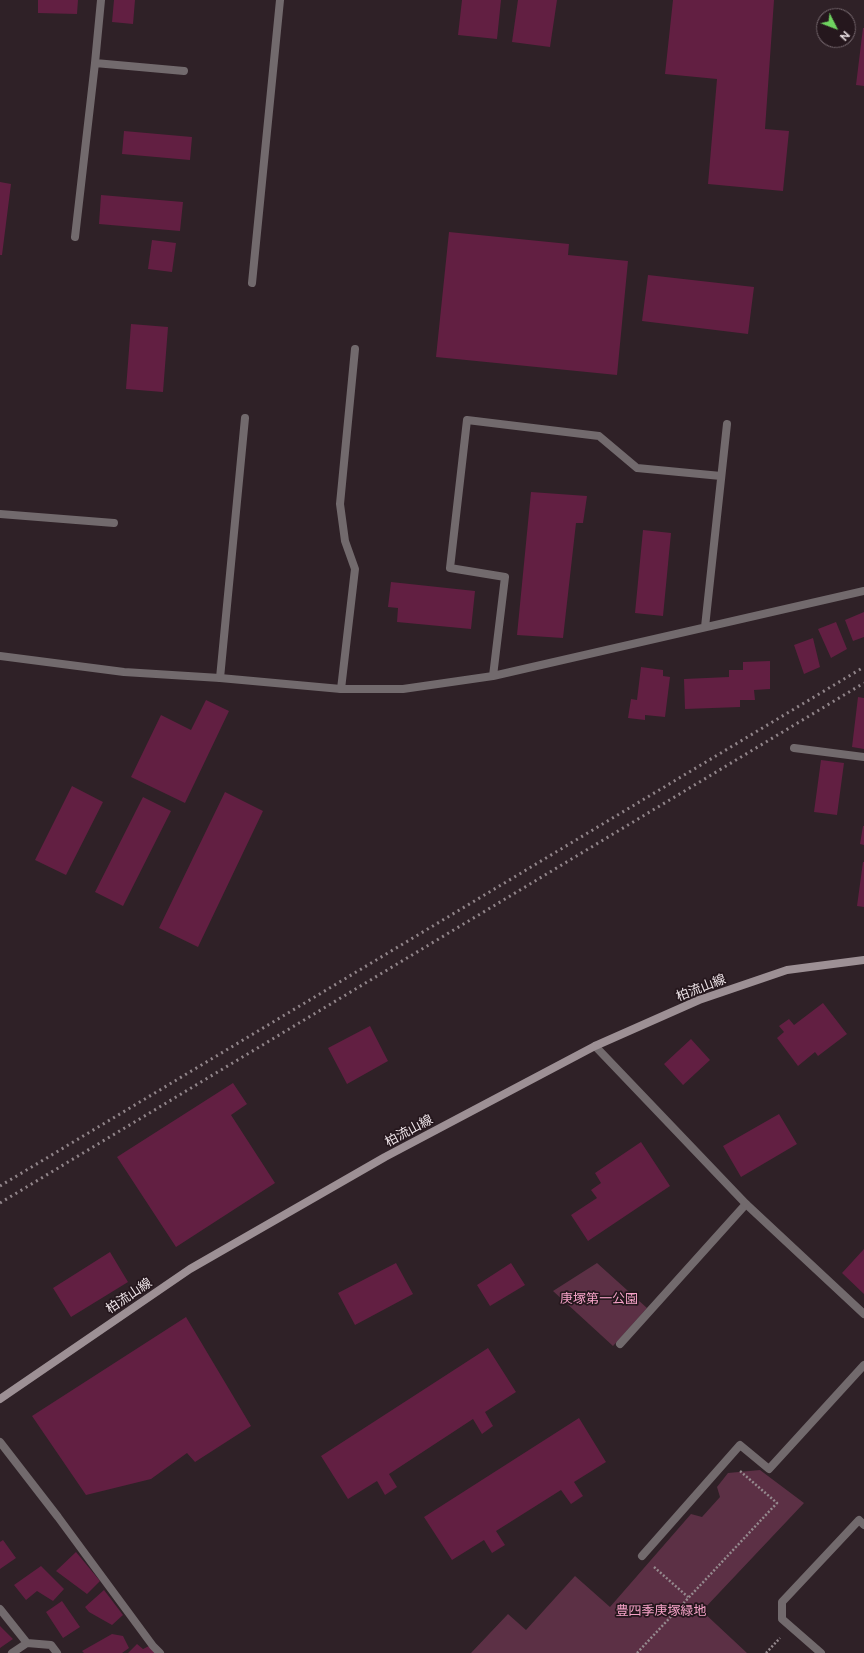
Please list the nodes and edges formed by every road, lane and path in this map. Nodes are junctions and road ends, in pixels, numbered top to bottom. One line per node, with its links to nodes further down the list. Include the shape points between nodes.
1 (101, 0): 3 (street)
2 (280, 0): 6 (street, via 275,82)
3 (95, 63): 4 (street); 5 (street)
4 (184, 71)
5 (75, 236)
6 (252, 283)
7 (355, 349): 18 (street, via 340,504 345,541 355,569)
8 (245, 418): 17 (street)
9 (727, 424): 10 (street)
10 (721, 476): 14 (street); 16 (street, via 637,468 599,436 467,420 450,568 505,577)
11 (0, 514): 12 (street)
12 (114, 522)
13 (864, 591): 14 (street)
14 (705, 627): 16 (street)
15 (0, 656): 17 (street, via 124,672)
16 (493, 676): 18 (street, via 404,689)
17 (220, 678): 18 (street)
18 (341, 689)
19 (794, 748): 20 (street)
20 (864, 757)
21 (864, 960): 22 (main road, 柏流山線, via 787,970 699,1000)
22 (595, 1046): 23 (street); 27 (main road, 柏流山線, via 385,1157 190,1269)
23 (746, 1204): 24 (street); 25 (street)
24 (864, 1314)
25 (620, 1344)
26 (864, 1365): 29 (street, via 770,1469 740,1445)
27 (0, 1399)
28 (0, 1442): 37 (street)
29 (726, 1460): 31 (street); 32 (path, via 777,1503)
30 (864, 1525): 39 (street, via 859,1520 782,1602 782,1619)
31 (642, 1556): 32 (path)
32 (688, 1597): 38 (path)
33 (0, 1609): 34 (street)
34 (27, 1643): 35 (street); 36 (street, via 51,1645)
35 (12, 1653)
36 (57, 1653)
37 (160, 1653)
38 (637, 1653)
39 (821, 1653)

